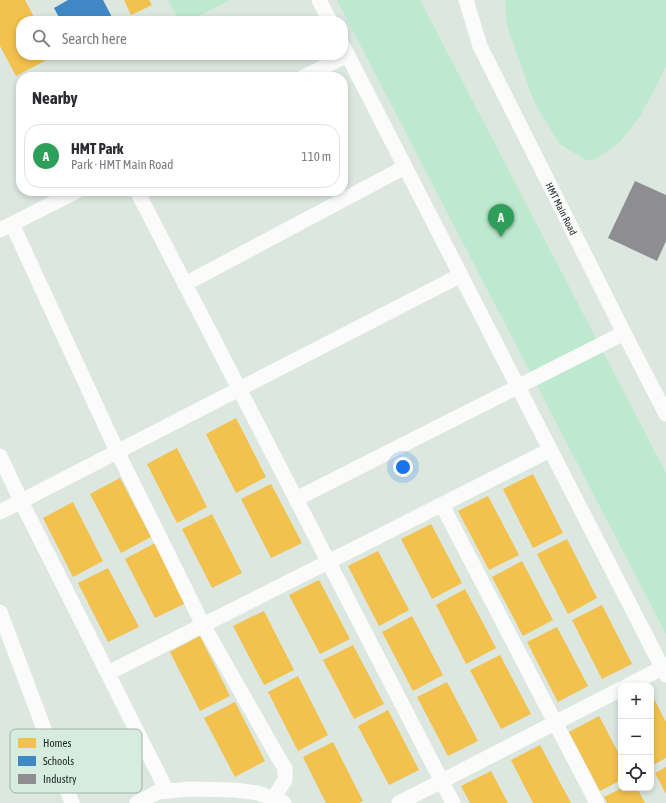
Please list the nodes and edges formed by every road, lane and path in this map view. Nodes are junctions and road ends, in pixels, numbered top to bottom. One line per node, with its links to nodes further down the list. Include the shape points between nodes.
1 (319, 0): 3 (street)
2 (466, 0): 13 (street, HMT Main Road, via 480,46)
3 (327, 16)
4 (348, 57): 7 (street)
5 (331, 60): 6 (street)
6 (312, 72)
7 (405, 168): 11 (street); 12 (street)
8 (68, 196): 10 (street)
9 (140, 196): 12 (street)
10 (6, 227): 18 (street)
11 (461, 275): 14 (street); 15 (street)
12 (185, 284): 15 (street)
13 (624, 333): 14 (street); 16 (street, HMT Main Road)
14 (518, 387): 17 (street); 20 (street)
15 (239, 389): 18 (street); 20 (street)
16 (666, 414)
17 (550, 450): 22 (street); 27 (street)
18 (117, 451): 21 (street); 26 (street)
19 (0, 456): 21 (street)
20 (296, 499): 24 (street)
21 (21, 502): 23 (street); 28 (street)
22 (442, 505): 24 (street); 31 (street)
23 (0, 512)
24 (328, 562): 26 (street); 35 (street)
25 (0, 612): 32 (street)
26 (203, 625): 28 (street); 38 (street, via 285,768 285,780)
27 (664, 672): 29 (street)
28 (108, 673): 33 (street)
29 (635, 683)
30 (618, 691): 31 (street)
31 (555, 723): 35 (street); 43 (street)
32 (44, 729)
33 (136, 729)
34 (142, 741): 36 (street)
35 (441, 781): 41 (street); 42 (street)
36 (167, 791): 38 (street, via 235,790 258,793); 40 (street, via 158,792)
37 (68, 793): 39 (street)
38 (278, 801)
39 (72, 803)
40 (137, 803)
41 (399, 803)
42 (453, 803)
43 (597, 803)

